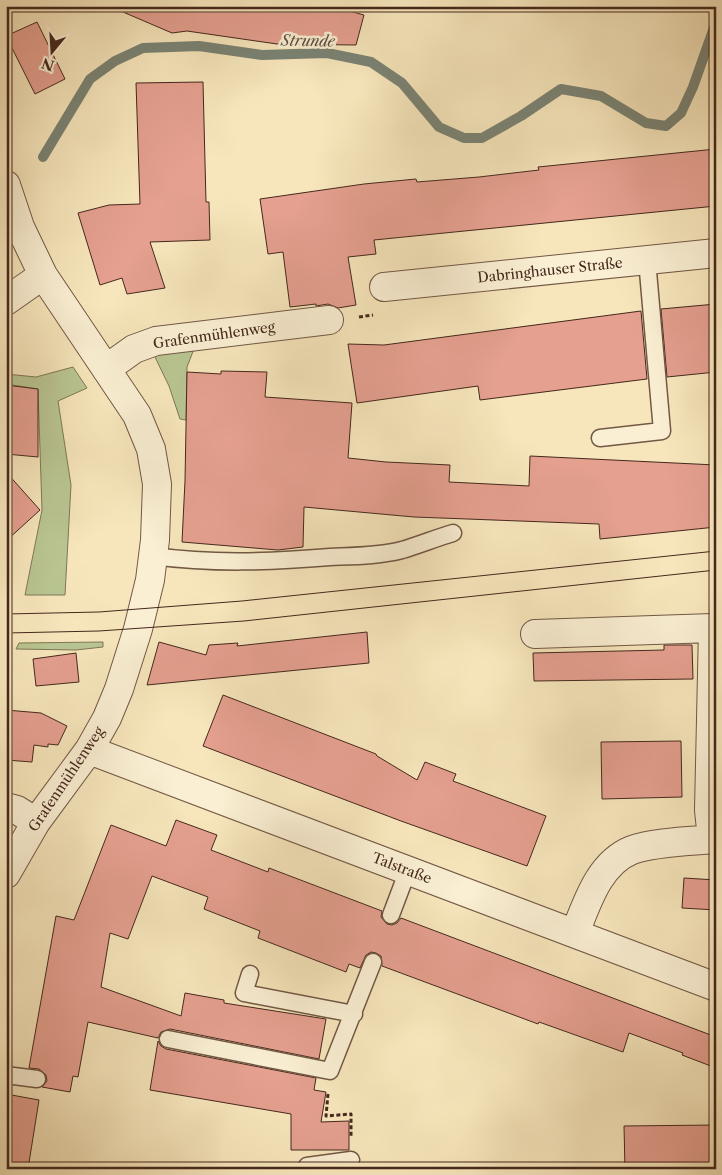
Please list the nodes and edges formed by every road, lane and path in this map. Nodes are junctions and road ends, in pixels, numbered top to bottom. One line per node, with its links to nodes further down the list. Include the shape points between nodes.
1 (6, 185): 4 (street, Grafenmühlenweg, via 20,227)
2 (716, 253): 3 (street, Dabringhauser Straße)
3 (647, 260): 5 (street, Dabringhauser Straße); 9 (lane, via 662,431)
4 (43, 275): 6 (street); 8 (street, Grafenmühlenweg)
5 (384, 287)
6 (6, 301)
7 (329, 320): 8 (street, Grafenmühlenweg, via 156,341 134,349)
8 (106, 368): 11 (street, Grafenmühlenweg, via 137,415 151,449 157,484)
9 (600, 438)
10 (453, 533): 11 (lane, via 400,550 351,556 219,562)
11 (154, 556): 13 (street, Grafenmühlenweg, via 138,629 119,689)
12 (535, 634): 16 (street, via 714,628 708,810)
13 (89, 750): 15 (street, Grafenmühlenweg); 17 (street, Talstraße)
14 (6, 806): 15 (street)
15 (36, 822): 18 (street, Grafenmühlenweg)
16 (714, 839): 20 (street, via 650,846 632,850 617,859 589,897)
17 (408, 870): 19 (lane); 20 (street, Talstraße)
18 (6, 874)
19 (391, 915)
20 (575, 933): 23 (street, Talstraße)
21 (373, 962): 24 (lane)
22 (250, 974): 24 (lane, via 244,993)
23 (716, 987)
24 (354, 1014): 26 (lane)
25 (168, 1039): 26 (lane)
26 (330, 1072): 29 (path, via 326,1116 351,1114)
27 (6, 1075): 28 (lane)
28 (37, 1079)
29 (351, 1160): 30 (lane, via 307,1166)
30 (306, 1169)

